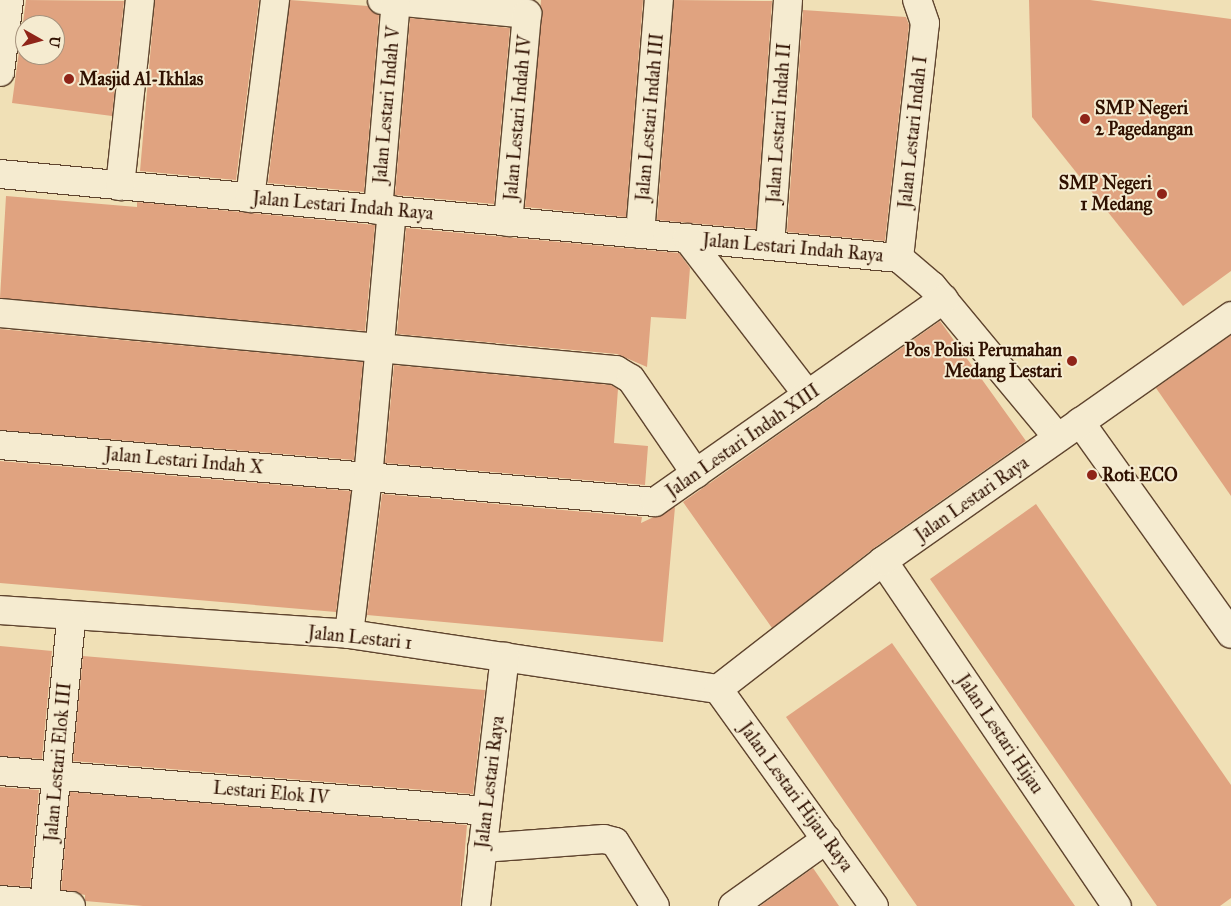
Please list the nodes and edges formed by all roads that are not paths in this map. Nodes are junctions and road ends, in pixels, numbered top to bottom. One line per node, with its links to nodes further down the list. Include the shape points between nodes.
1 (9, 0): 8 (street)
2 (140, 0): 10 (street)
3 (275, 0): 11 (street)
4 (389, 0): 12 (street, Jalan Lestari Indah V); 13 (street, Jalan Lestari Indah IV, via 527,14)
5 (659, 0): 14 (street, Jalan Lestari Indah III)
6 (788, 0): 16 (street, Jalan Lestari Indah II)
7 (919, 4): 17 (street, Jalan Lestari Indah I, via 925,23)
8 (0, 72)
9 (0, 174): 10 (street, Jalan Lestari Indah Raya)
10 (120, 186): 11 (street, Jalan Lestari Indah Raya)
11 (250, 198): 12 (street, Jalan Lestari Indah Raya)
12 (385, 210): 13 (street, Jalan Lestari Indah Raya); 21 (street, Jalan Lestari Indah V)
13 (508, 222): 14 (street, Jalan Lestari Indah Raya)
14 (640, 234): 15 (street, Jalan Lestari Indah Raya)
15 (687, 238): 16 (street, Jalan Lestari Indah Raya); 22 (street, Jalan Lestari Indah Raya)
16 (770, 245): 17 (street, Jalan Lestari Indah Raya)
17 (900, 258): 18 (street, Jalan Lestari Indah Raya)
18 (944, 299): 22 (street, Jalan Lestari Indah XIII); 24 (street, Jalan Lestari Indah Raya)
19 (0, 313): 21 (street)
20 (1231, 316): 23 (street, Jalan Lestari Raya)
21 (380, 346): 26 (street, via 625,372); 27 (street, Jalan Lestari Indah V)
22 (808, 395): 26 (street, Jalan Lestari Indah XIII)
23 (1080, 422): 24 (street, Jalan Lestari Raya); 32 (street)
24 (1058, 438): 28 (street, Jalan Lestari Raya)
25 (0, 445): 27 (street, Jalan Lestari Indah X)
26 (696, 474): 27 (street, Jalan Lestari Indah XIII, via 659,500 648,503)
27 (368, 478): 31 (street, Jalan Lestari Indah V)
28 (883, 561): 34 (street, Jalan Lestari Raya); 47 (street, Jalan Lestari Hijau)
29 (0, 610): 30 (street, Jalan Lestari 1)
30 (71, 618): 31 (street, Jalan Lestari 1); 36 (street, Jalan Lestari Elok III)
31 (348, 634): 33 (street, Jalan Lestari 1)
32 (1231, 634)
33 (505, 657): 34 (street, Jalan Lestari 1); 37 (street, Jalan Lestari Raya)
34 (718, 689): 38 (street, Jalan Lestari Hijau Raya)
35 (0, 770): 36 (street, Lestari Elok IV)
36 (57, 776): 37 (street, Lestari Elok IV); 41 (street, Jalan Lestari Elok III)
37 (485, 811): 39 (street, Jalan Lestari Raya)
38 (827, 839): 45 (street); 46 (street, Jalan Lestari Hijau Raya)
39 (482, 848): 43 (street, Jalan Lestari Raya); 44 (street, via 604,839 615,842)
40 (0, 900): 41 (street)
41 (44, 905): 42 (street)
42 (71, 906)
43 (476, 906)
44 (655, 906)
45 (733, 906)
46 (874, 906)
47 (1117, 906)

